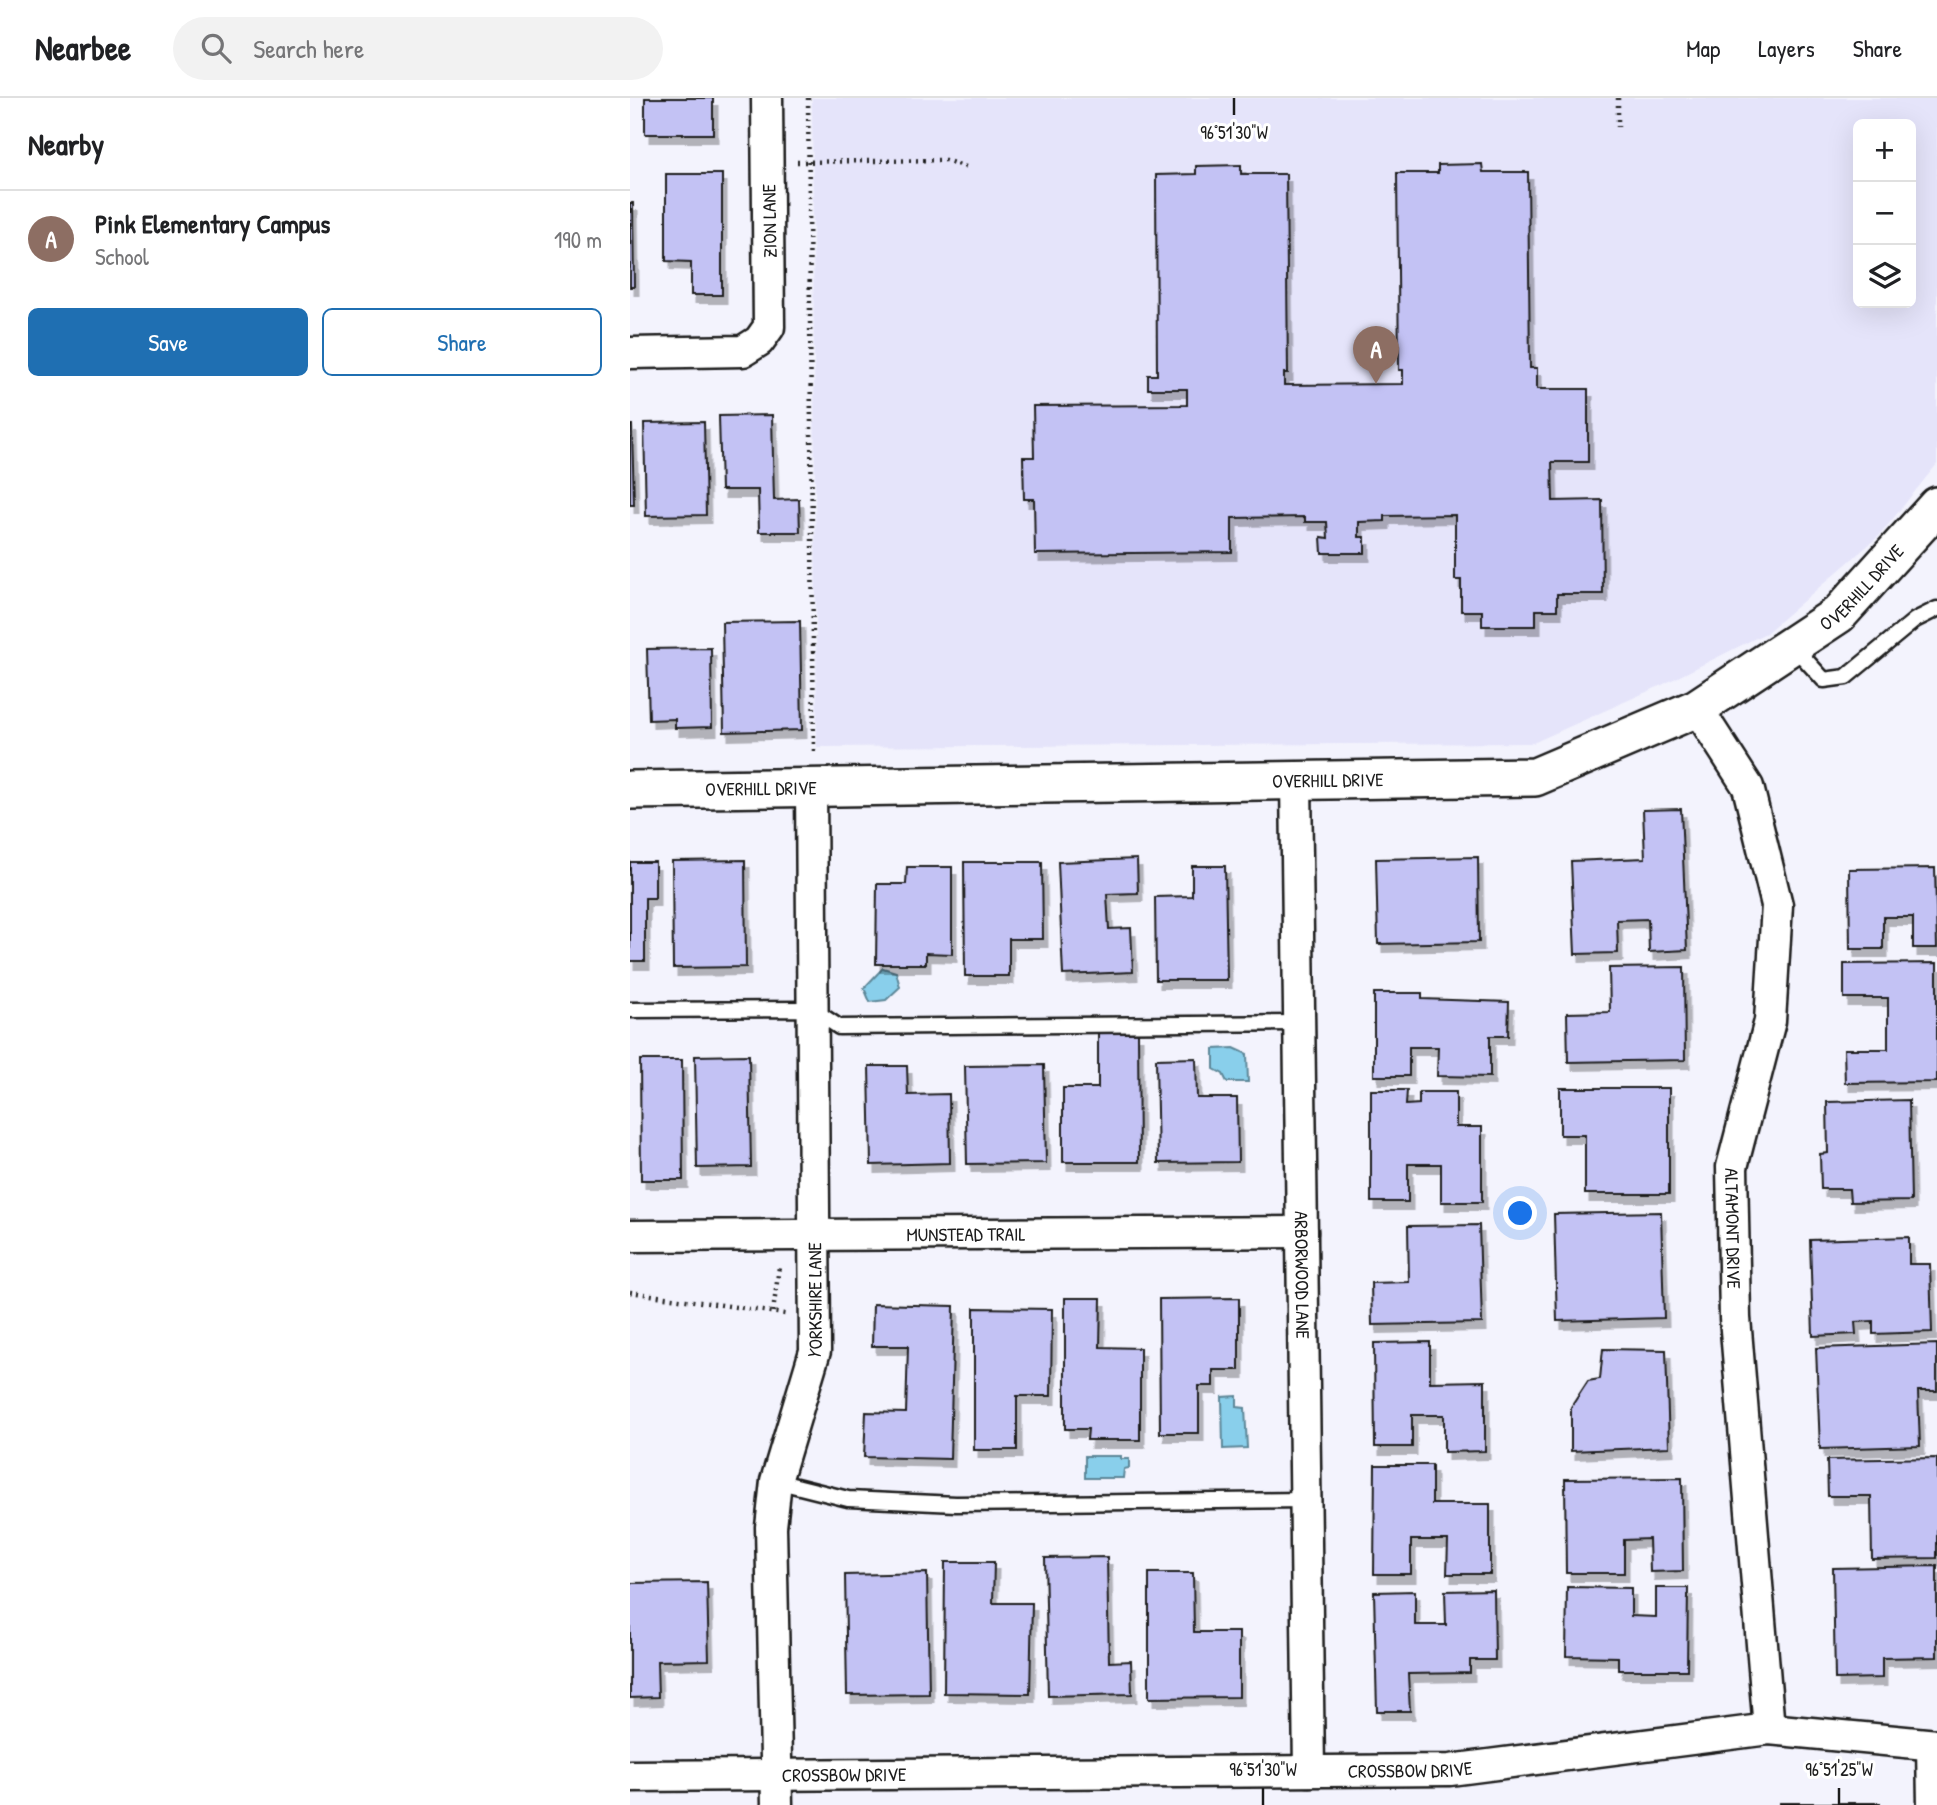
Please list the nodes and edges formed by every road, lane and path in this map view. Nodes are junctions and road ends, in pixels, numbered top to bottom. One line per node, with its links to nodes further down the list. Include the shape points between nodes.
1 (767, 98): 6 (street, ZION LANE)
2 (808, 98): 5 (path)
3 (1618, 98): 4 (path)
4 (1618, 127)
5 (808, 162): 6 (path); 7 (path, via 945,160); 13 (path, via 814,758)
6 (768, 163): 8 (street, ZION LANE, via 769,327 743,351)
7 (966, 167)
8 (630, 354)
9 (1937, 506): 11 (street, OVERHILL DRIVE, via 1839,614)
10 (1937, 609): 11 (lane, via 1915,620 1846,677 1824,680)
11 (1792, 645): 12 (street, OVERHILL DRIVE)
12 (1698, 708): 14 (street, OVERHILL DRIVE, via 1535,777); 28 (street, ALTAMONT DRIVE, via 1748,787 1777,905 1770,1021 1732,1167 1735,1318)
13 (818, 772): 14 (street, OVERHILL DRIVE); 15 (street, OVERHILL DRIVE); 16 (street, YORKSHIRE LANE)
14 (1296, 780): 18 (street, ARBORWOOD LANE)
15 (630, 790)
16 (813, 1009): 17 (lane); 18 (lane, via 839,1027); 21 (street, YORKSHIRE LANE)
17 (630, 1010)
18 (1299, 1023): 19 (street, ARBORWOOD LANE)
19 (1302, 1232): 21 (street, MUNSTEAD TRAIL); 27 (street, ARBORWOOD LANE)
20 (630, 1236): 21 (street, MUNSTEAD TRAIL)
21 (814, 1236): 25 (street, YORKSHIRE LANE)
22 (779, 1267): 24 (path)
23 (630, 1292): 24 (path)
24 (773, 1312): 25 (path)
25 (815, 1319): 26 (street, YORKSHIRE LANE, via 815,1352)
26 (776, 1481): 27 (lane, via 848,1499 956,1504); 31 (street, YORKSHIRE LANE, via 771,1527)
27 (1305, 1500): 30 (street, ARBORWOOD LANE)
28 (1769, 1729): 29 (street, CROSSBOW DRIVE); 30 (street, CROSSBOW DRIVE, via 1450,1770)
29 (1935, 1745): 34 (street)
30 (1309, 1771): 31 (street, CROSSBOW DRIVE)
31 (776, 1775): 32 (street, CROSSBOW DRIVE); 33 (street, YORKSHIRE LANE)
32 (630, 1776)
33 (777, 1805)
34 (1933, 1805)

